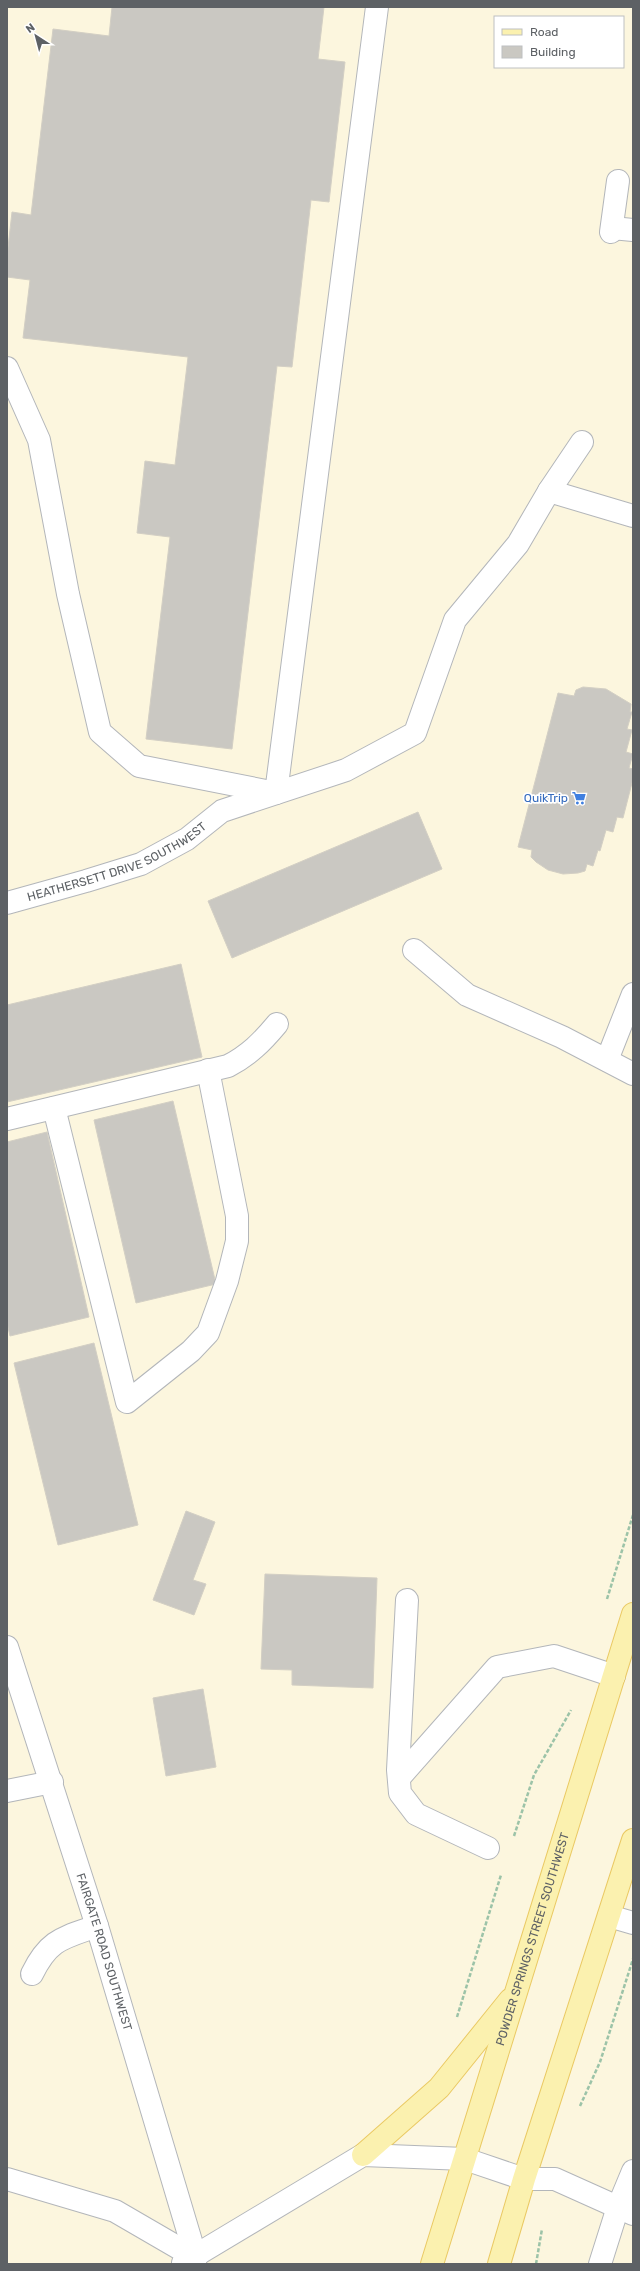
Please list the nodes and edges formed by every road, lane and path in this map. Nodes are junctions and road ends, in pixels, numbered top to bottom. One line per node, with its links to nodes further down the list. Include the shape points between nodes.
1 (377, 7): 8 (street)
2 (623, 188): 3 (street)
3 (619, 230)
4 (7, 368): 8 (street, via 38,440 68,594 100,732 139,766)
5 (582, 442): 6 (street, HEATHERSETT DRIVE SOUTHWEST)
6 (549, 490): 7 (street); 8 (street, HEATHERSETT DRIVE SOUTHWEST, via 518,544 455,620 415,733 346,770)
7 (633, 516)
8 (276, 792): 9 (street, HEATHERSETT DRIVE SOUTHWEST, via 222,811 187,839 141,864)
9 (7, 903)
10 (414, 950): 13 (street, via 467,996)
11 (633, 994): 13 (street)
12 (277, 1024): 14 (street, via 259,1046 245,1057 228,1066)
13 (607, 1060): 15 (street)
14 (208, 1070): 16 (street); 16 (street, via 237,1216 237,1241 227,1281 208,1333 191,1351 127,1402)
15 (633, 1074)
16 (54, 1108): 17 (street)
17 (7, 1119)
18 (633, 1515): 20 (path)
19 (407, 1600): 25 (street, via 398,1746)
20 (605, 1605)
21 (633, 1614): 23 (main road, POWDER SPRINGS STREET SOUTHWEST)
22 (7, 1647): 26 (street, FAIRGATE ROAD SOUTHWEST)
23 (614, 1676): 25 (street, via 554,1656 497,1667); 37 (main road, POWDER SPRINGS STREET SOUTHWEST)
24 (573, 1707): 29 (path, via 534,1775)
25 (399, 1778): 30 (street, via 400,1793 416,1814)
26 (52, 1782): 27 (street); 34 (street, FAIRGATE ROAD SOUTHWEST)
27 (7, 1791)
28 (633, 1840): 32 (main road)
29 (512, 1842)
30 (488, 1848)
31 (502, 1872): 38 (path)
32 (608, 1916): 33 (street); 44 (main road)
33 (633, 1923)
34 (97, 1926): 36 (street, via 64,1937 51,1945 40,1957); 47 (street, FAIRGATE ROAD SOUTHWEST)
35 (633, 1959): 39 (path, via 600,2062)
36 (32, 1974)
37 (518, 1989): 40 (main road, via 439,2088); 41 (main road, POWDER SPRINGS STREET SOUTHWEST)
38 (460, 2010)
39 (579, 2109)
40 (363, 2155): 41 (street); 47 (street)
41 (465, 2159): 44 (street); 48 (main road, POWDER SPRINGS STREET SOUTHWEST)
42 (633, 2171): 45 (street)
43 (7, 2179): 47 (street, via 115,2211)
44 (524, 2179): 45 (street, via 555,2179); 49 (main road)
45 (625, 2211): 51 (street)
46 (543, 2221): 50 (path)
47 (189, 2261)
48 (432, 2264)
49 (499, 2264)
50 (536, 2264)
51 (600, 2264)

